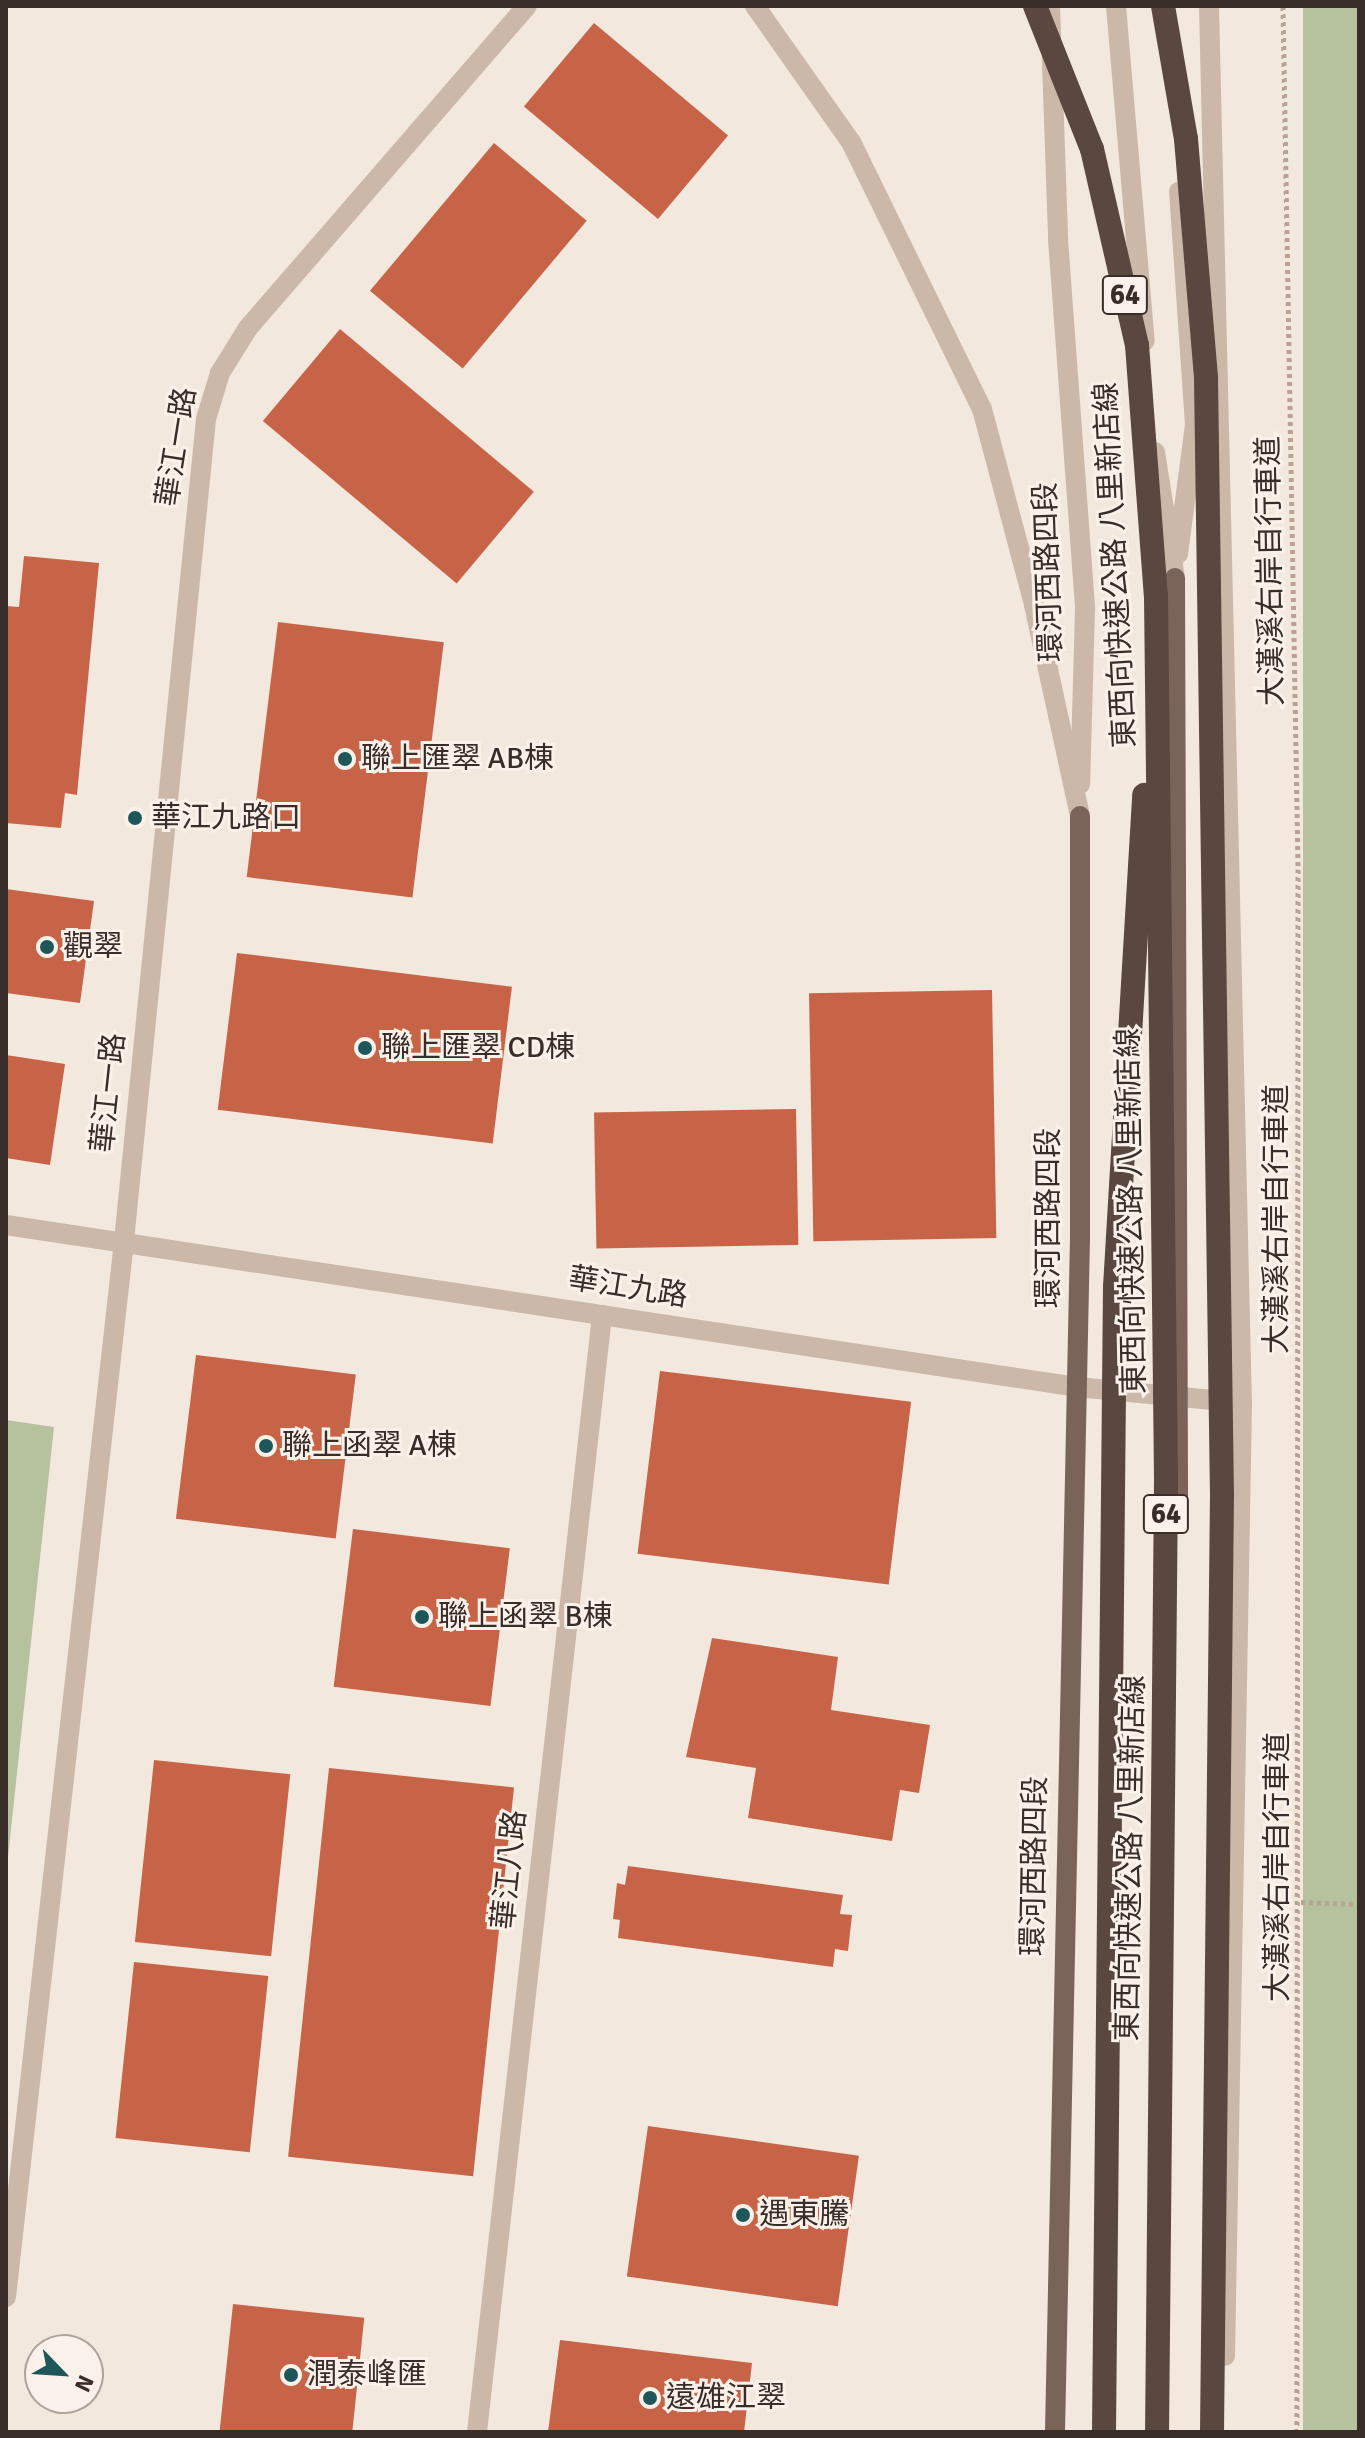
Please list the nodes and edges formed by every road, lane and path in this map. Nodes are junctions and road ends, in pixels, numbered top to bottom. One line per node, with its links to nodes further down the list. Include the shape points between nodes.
1 (527, 6): 13 (street, 華江一路, via 248,328 220,373 206,419)
2 (755, 6): 11 (street, via 851,142 982,409 1034,605)
3 (1035, 6): 10 (highway, 東西向快速公路 八里新店線 / 64, via 1092,149 1137,345)
4 (1050, 6): 11 (street, 環河西路四段, via 1058,239 1085,609)
5 (1116, 6): 9 (street, via 1154,444)
6 (1165, 6): 9 (street, via 1195,425); 26 (highway, 64, via 1186,139 1206,378 1222,1494)
7 (1209, 6): 17 (street)
8 (1283, 6): 18 (path, 大漢溪右岸自行車道, via 1298,869)
9 (1175, 578): 16 (main road)
10 (1156, 596): 23 (highway, via 1115,1287); 24 (highway, 東西向快速公路 八里新店線 / 64, via 1166,1436)
11 (1080, 816): 15 (main road, 環河西路四段)
12 (6, 1225): 13 (street, 華江九路)
13 (124, 1241): 14 (street, 華江九路); 20 (street, 華江一路)
14 (602, 1315): 15 (street, 華江九路); 21 (street, 華江八路)
15 (1077, 1387): 16 (street, 華江九路); 22 (main road, 環河西路四段)
16 (1179, 1396): 17 (street, 華江九路); 25 (main road)
17 (1242, 1403): 27 (street)
18 (1301, 1902): 19 (path); 28 (path, 大漢溪右岸自行車道)
19 (1359, 1904)
20 (6, 2297)
21 (477, 2432)
22 (1055, 2432)
23 (1104, 2432)
24 (1157, 2432)
25 (1166, 2432)
26 (1212, 2432)
27 (1223, 2432)
28 (1297, 2432)

